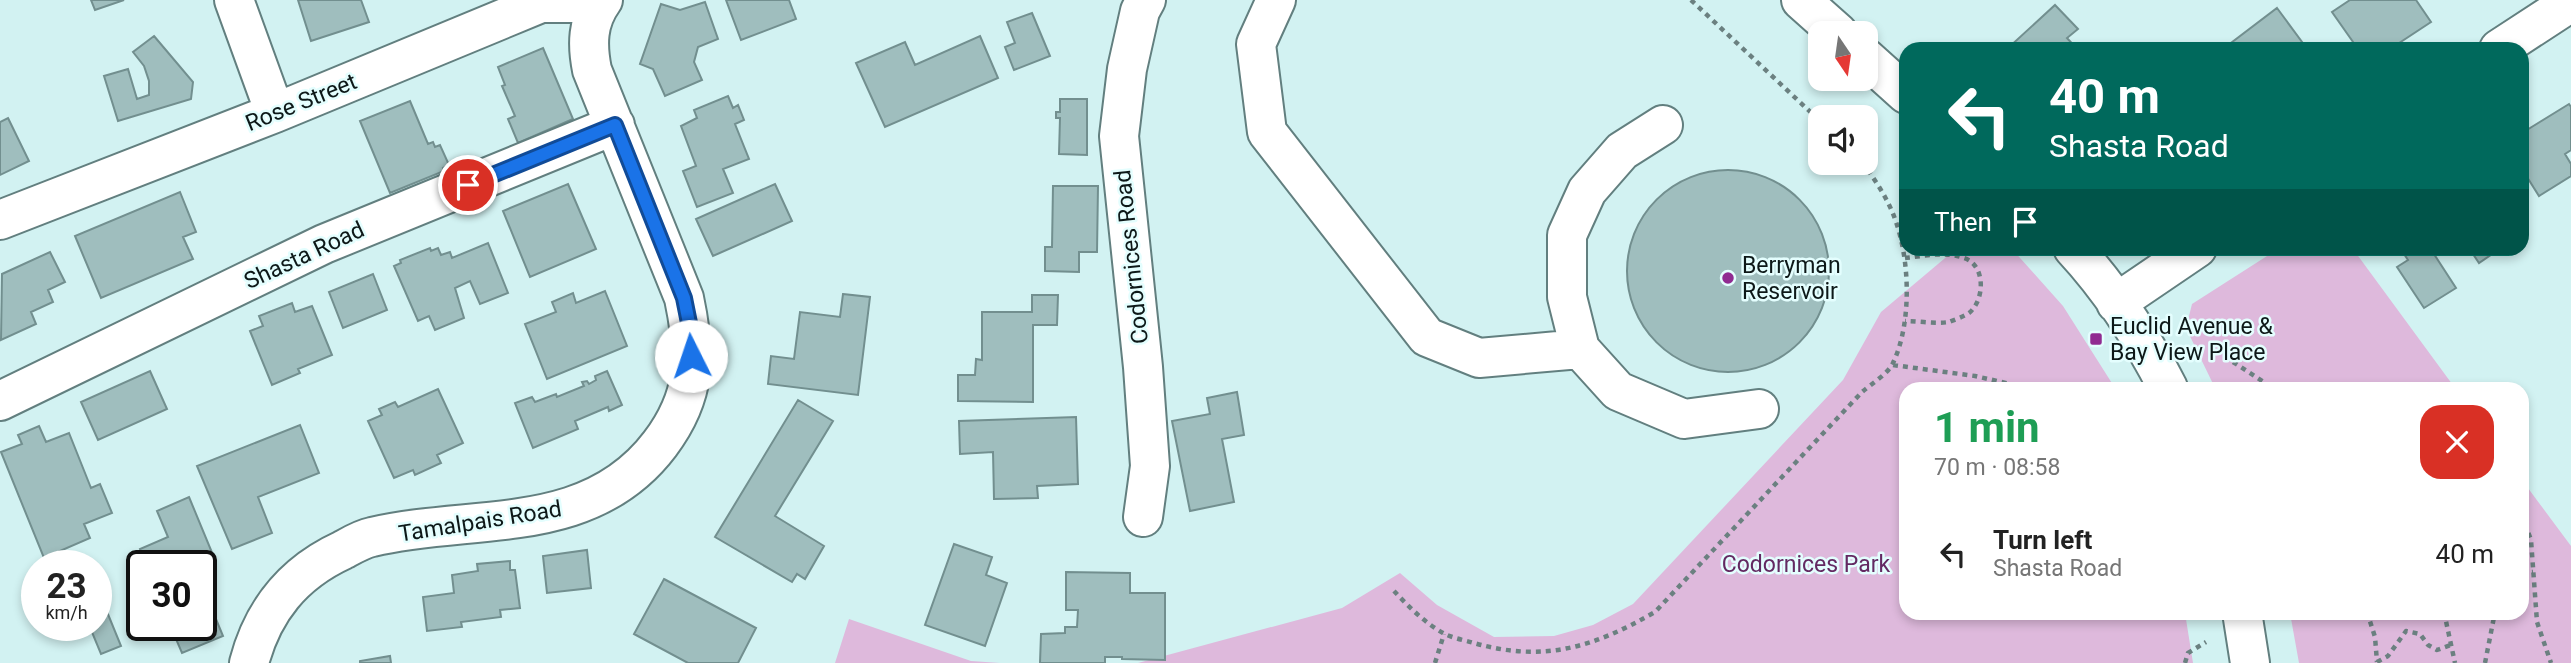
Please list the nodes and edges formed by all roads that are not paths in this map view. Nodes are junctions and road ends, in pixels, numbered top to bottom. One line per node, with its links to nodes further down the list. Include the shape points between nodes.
1 (234, 0): 11 (street)
2 (1146, 0): 22 (street, Codornices Road, via 1127,69 1119,136 1150,466)
3 (1276, 0): 18 (street, via 1256,44 1267,132 1427,337 1479,358)
4 (1801, 0): 7 (street)
5 (601, 2): 11 (street, Rose Street, via 541,3); 12 (street, Tamalpais Road, via 591,22 590,60)
6 (2571, 2): 8 (street)
7 (1825, 21)
8 (2510, 42)
9 (1878, 69): 10 (street)
10 (1899, 88)
11 (275, 113): 14 (street, Rose Street)
12 (615, 125): 20 (street, Shasta Road, via 324,244); 24 (street, Tamalpais Road, via 684,298 692,338 685,402 671,429 641,466 591,500 559,511 370,537 322,559 292,582 256,634)
13 (1662, 125): 18 (street, via 1622,151 1587,191 1567,235 1567,297)
14 (0, 220)
15 (2080, 256): 17 (street)
16 (2185, 256): 17 (street)
17 (2116, 303): 19 (street)
18 (1580, 349): 21 (street, via 1618,391 1685,419)
19 (2165, 382)
20 (0, 401)
21 (1759, 409)
22 (1143, 517)
23 (2243, 620): 25 (street)
24 (249, 663)
25 (2250, 663)

